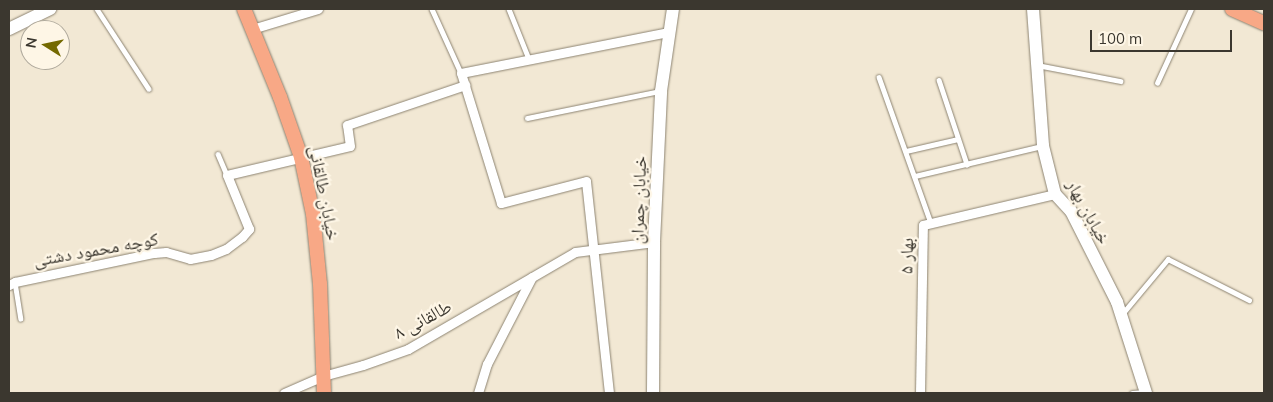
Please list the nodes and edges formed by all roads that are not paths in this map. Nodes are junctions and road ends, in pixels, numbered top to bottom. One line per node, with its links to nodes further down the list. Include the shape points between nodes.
1 (50, 9): 12 (street)
2 (97, 9): 23 (lane)
3 (244, 9): 13 (main road, خیابان طالقانی)
4 (318, 9): 13 (street)
5 (432, 9): 17 (lane)
6 (509, 9): 15 (lane)
7 (673, 9): 14 (street, خیابان چمران)
8 (1033, 9): 16 (street, خیابان بهار)
9 (1191, 9): 21 (lane)
10 (1232, 9): 11 (main road)
11 (1264, 23)
12 (9, 29)
13 (252, 29): 30 (main road, خیابان طالقانی)
14 (669, 32): 15 (street); 24 (street, خیابان چمران)
15 (529, 59): 17 (street)
16 (1036, 64): 20 (lane); 27 (street, خیابان بهار)
17 (461, 73): 22 (street)
18 (879, 77): 28 (lane)
19 (939, 80): 26 (lane)
20 (1120, 82)
21 (1157, 83)
22 (465, 85): 30 (street, via 347,125 350,146); 37 (street, via 501,203 586,180)
23 (149, 89)
24 (661, 91): 25 (lane); 36 (street, خیابان چمران)
25 (527, 118)
26 (958, 139): 28 (lane); 31 (lane)
27 (1043, 146): 31 (lane); 34 (street, خیابان بهار)
28 (906, 151): 33 (lane)
29 (218, 154): 32 (lane)
30 (301, 157): 32 (street); 43 (main road, خیابان طالقانی, via 313,214 320,284)
31 (967, 164): 33 (lane)
32 (227, 175): 39 (street, کوچه محمود دشتی, via 249,229 226,249 190,258 154,252)
33 (915, 176): 35 (lane)
34 (1055, 194): 35 (street, بهار ۵); 41 (street, خیابان بهار, via 1071,211)
35 (932, 223): 50 (street, بهار ۵, via 924,225)
36 (654, 242): 37 (street, طالقانی ۸); 49 (street, خیابان چمران)
37 (593, 250): 38 (street, طالقانی ۸, via 575,252); 48 (street)
38 (532, 277): 43 (street, طالقانی ۸, via 408,348); 47 (street, via 487,364)
39 (12, 284): 42 (lane)
40 (1249, 300): 41 (lane, via 1168,259)
41 (1121, 316): 44 (street, خیابان بهار)
42 (21, 319)
43 (323, 376): 45 (street, طالقانی ۸); 46 (main road, خیابان طالقانی)
44 (1146, 392): 51 (lane)
45 (284, 393)
46 (324, 393)
47 (478, 393)
48 (608, 393)
49 (653, 393)
50 (920, 393)
51 (1132, 393)

